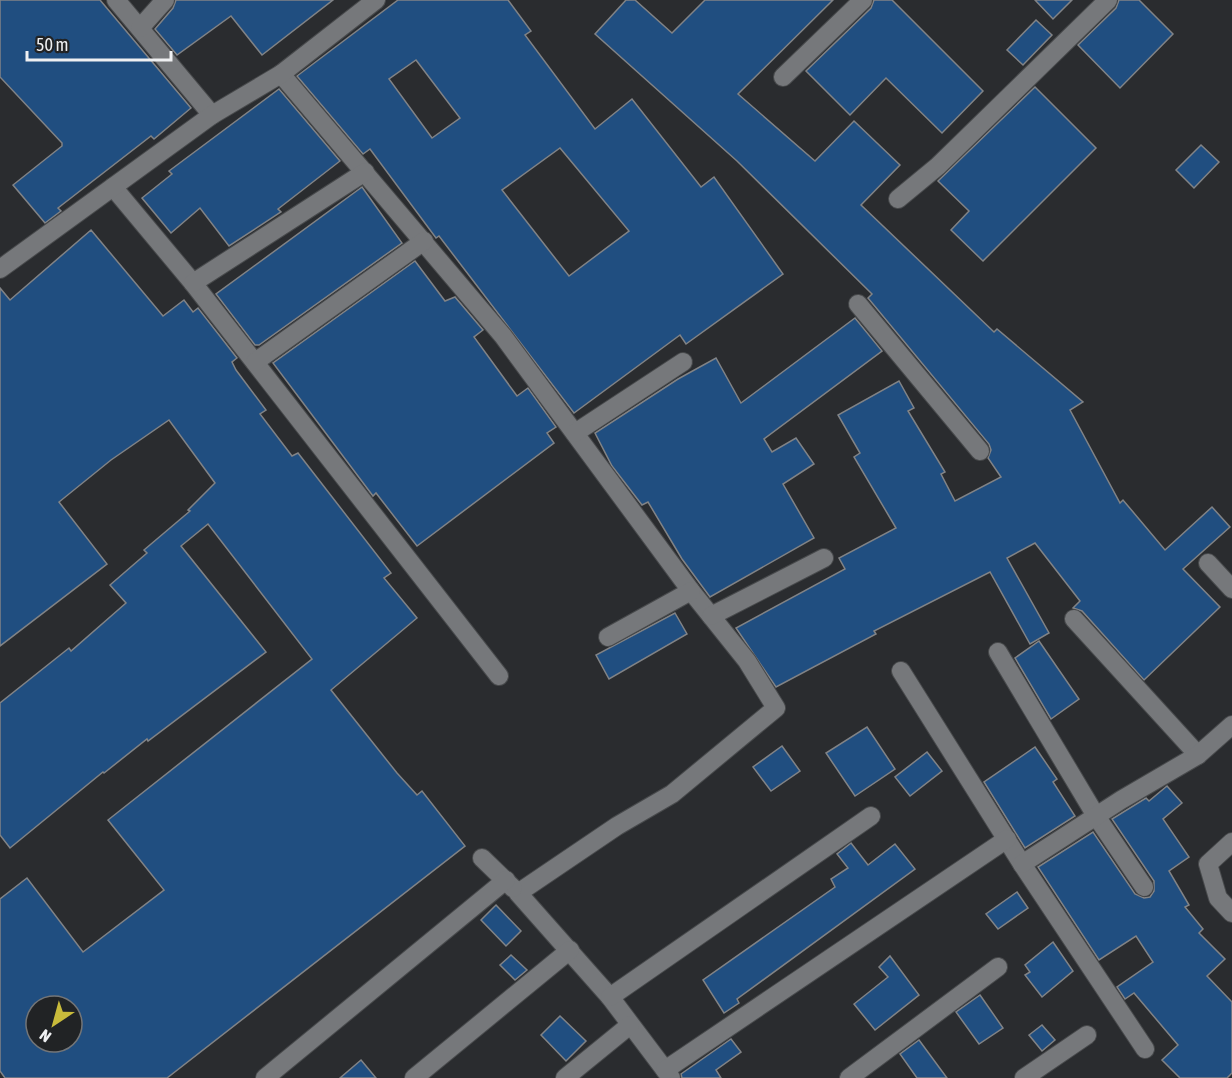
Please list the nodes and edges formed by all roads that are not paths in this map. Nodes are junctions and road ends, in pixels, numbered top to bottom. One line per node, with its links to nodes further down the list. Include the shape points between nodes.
1 (116, 0): 6 (street)
2 (165, 0): 6 (street)
3 (376, 0): 7 (street)
4 (863, 0): 8 (street)
5 (1108, 0): 12 (street, via 939,166)
6 (140, 28): 9 (street)
7 (281, 74): 9 (street); 10 (street)
8 (783, 77)
9 (212, 115): 11 (street)
10 (366, 172): 13 (street); 15 (street)
11 (113, 187): 14 (street); 15 (street)
12 (898, 199)
13 (424, 241): 17 (street); 19 (street, via 503,336)
14 (0, 269)
15 (193, 283): 17 (street)
16 (858, 304): 20 (street)
17 (255, 362): 30 (street)
18 (683, 362): 19 (street)
19 (575, 433): 24 (street)
20 (980, 451)
21 (824, 558): 25 (street)
22 (1208, 563): 23 (street)
23 (1232, 589)
24 (691, 591): 25 (street); 27 (street)
25 (711, 616): 39 (street, via 747,661 776,708 672,794)
26 (1074, 619): 32 (street)
27 (608, 637)
28 (998, 652): 34 (street)
29 (901, 671): 35 (street)
30 (499, 676)
31 (1232, 724): 32 (street)
32 (1198, 755): 34 (street)
33 (871, 816): 44 (street)
34 (1096, 816): 38 (street); 40 (street)
35 (1007, 839): 38 (street); 48 (street)
36 (1232, 842): 41 (street, via 1208,864 1218,898)
37 (482, 858): 39 (street)
38 (1022, 864): 47 (street)
39 (512, 887): 42 (street); 49 (street)
40 (1144, 887)
41 (1232, 913)
42 (570, 951): 44 (street); 50 (street)
43 (998, 967): 52 (street)
44 (610, 997): 45 (street)
45 (630, 1025): 48 (street); 51 (street)
46 (1087, 1035): 53 (street)
47 (1145, 1048)
48 (668, 1074)
49 (265, 1078)
50 (414, 1078)
51 (565, 1078)
52 (849, 1078)
53 (1024, 1078)

